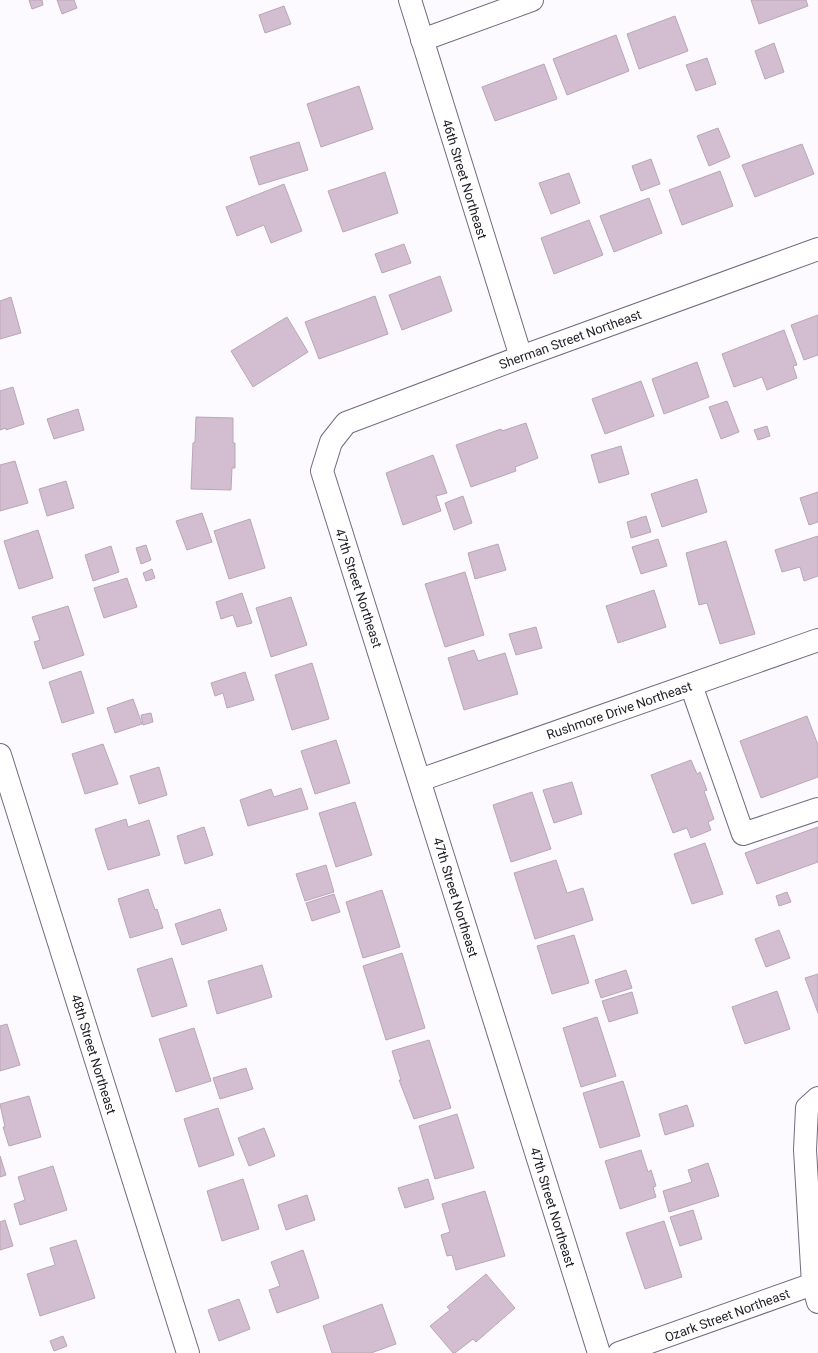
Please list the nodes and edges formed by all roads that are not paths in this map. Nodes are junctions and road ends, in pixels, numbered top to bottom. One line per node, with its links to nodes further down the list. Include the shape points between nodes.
1 (410, 0): 3 (street, 46th Street Northeast)
2 (532, 0): 3 (street)
3 (422, 40): 5 (street, 46th Street Northeast)
4 (818, 248): 5 (street, Sherman Street Northeast)
5 (520, 357): 6 (street, Sherman Street Northeast, via 346,423)
6 (331, 442): 10 (street, 47th Street Northeast, via 322,471)
7 (818, 640): 8 (street, Rushmore Drive Northeast)
8 (691, 685): 10 (street, Rushmore Drive Northeast); 11 (street, via 744,834)
9 (0, 755): 15 (street, 48th Street Northeast)
10 (420, 780): 16 (street, 47th Street Northeast)
11 (818, 809)
12 (818, 1098): 13 (street, via 807,1108 806,1150)
13 (815, 1293): 14 (street, Ozark Street Northeast)
14 (627, 1352)
15 (188, 1353)
16 (599, 1353)

